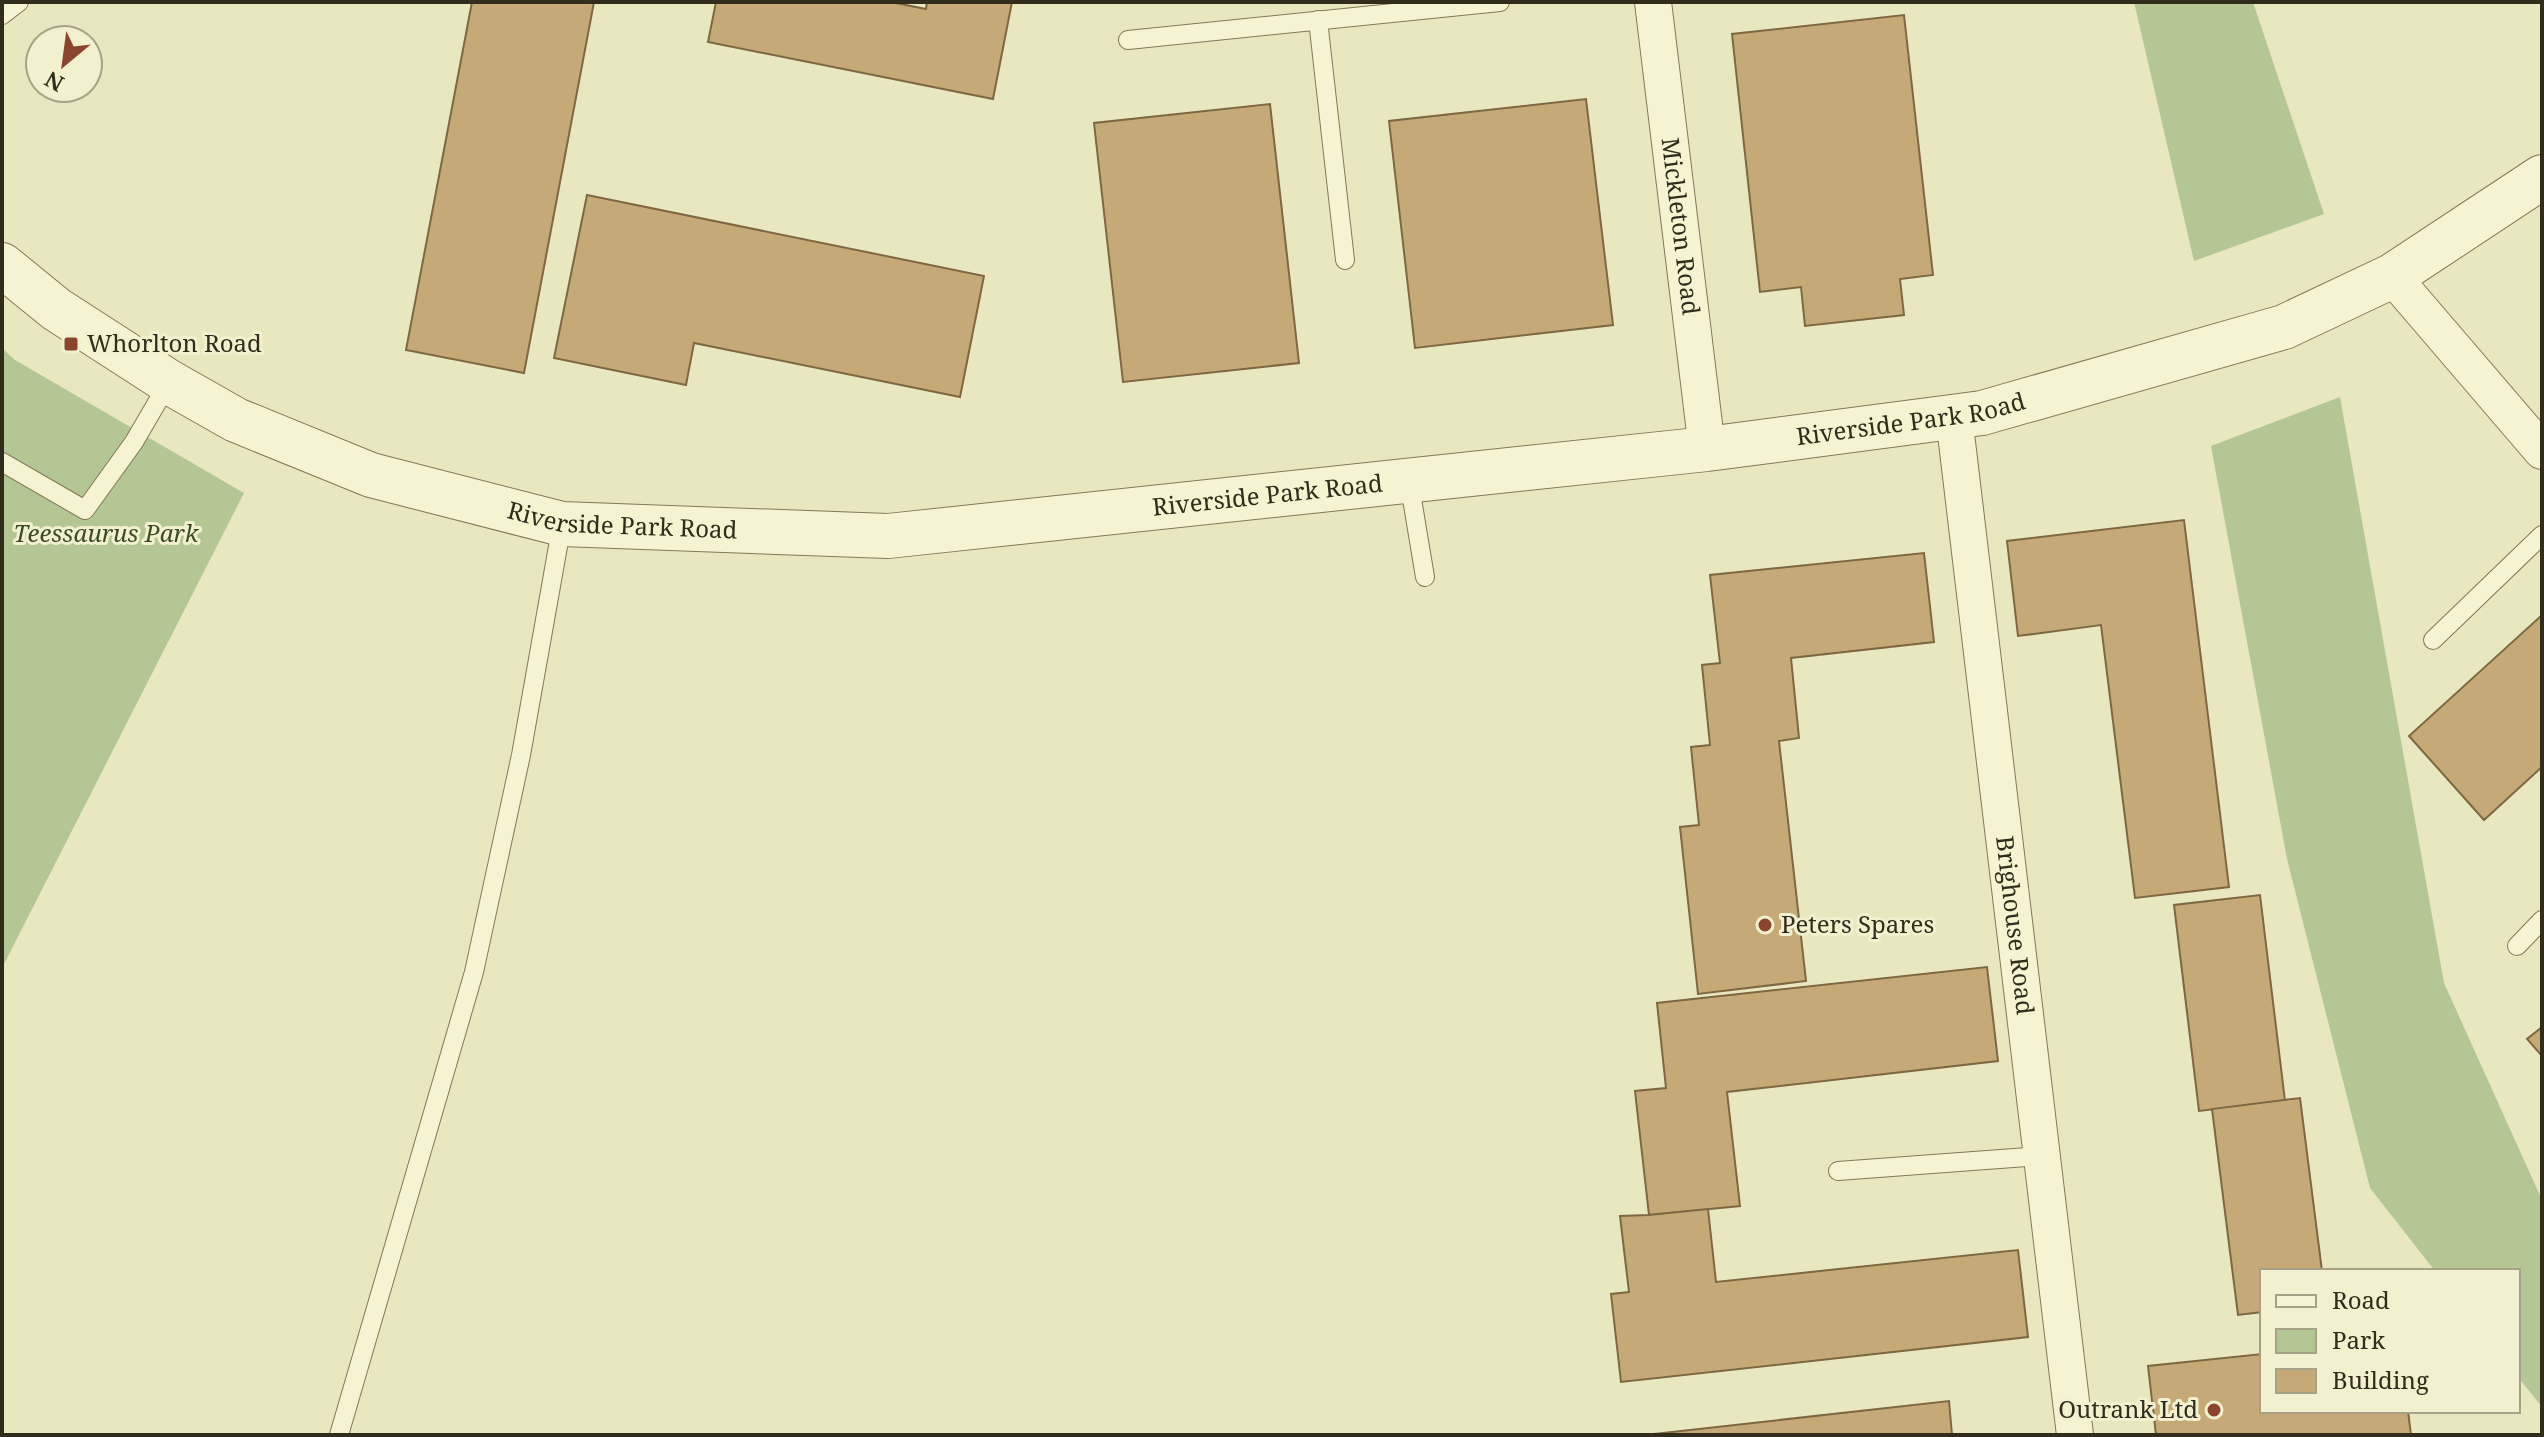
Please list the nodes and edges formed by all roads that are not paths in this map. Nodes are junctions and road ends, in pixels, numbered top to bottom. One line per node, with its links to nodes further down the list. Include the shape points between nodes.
1 (19, 2): 4 (lane)
2 (1500, 2): 5 (lane)
3 (1653, 2): 13 (street, Mickleton Road)
4 (2, 15)
5 (1318, 20): 6 (lane); 8 (lane)
6 (1128, 40)
7 (2542, 177): 10 (street, Riverside Park Road)
8 (1345, 260)
9 (2, 265): 11 (street, Riverside Park Road, via 56,309)
10 (2392, 276): 12 (street, Riverside Park Road, via 2284,327); 14 (street)
11 (169, 382): 15 (lane, via 85,510); 17 (street, Riverside Park Road, via 236,420 371,475)
12 (1954, 417): 13 (street, Riverside Park Road); 23 (street, Brighouse Road)
13 (1707, 449): 16 (street, Riverside Park Road)
14 (2542, 451)
15 (2, 462)
16 (1409, 481): 17 (street, Riverside Park Road, via 888,536); 19 (lane)
17 (562, 524): 25 (lane, via 521,755 474,972)
18 (2542, 535): 20 (lane)
19 (1425, 577)
20 (2433, 640)
21 (2542, 920): 22 (lane)
22 (2517, 946)
23 (2042, 1156): 24 (lane); 26 (street, Brighouse Road)
24 (1838, 1171)
25 (339, 1435)
26 (2075, 1435)

